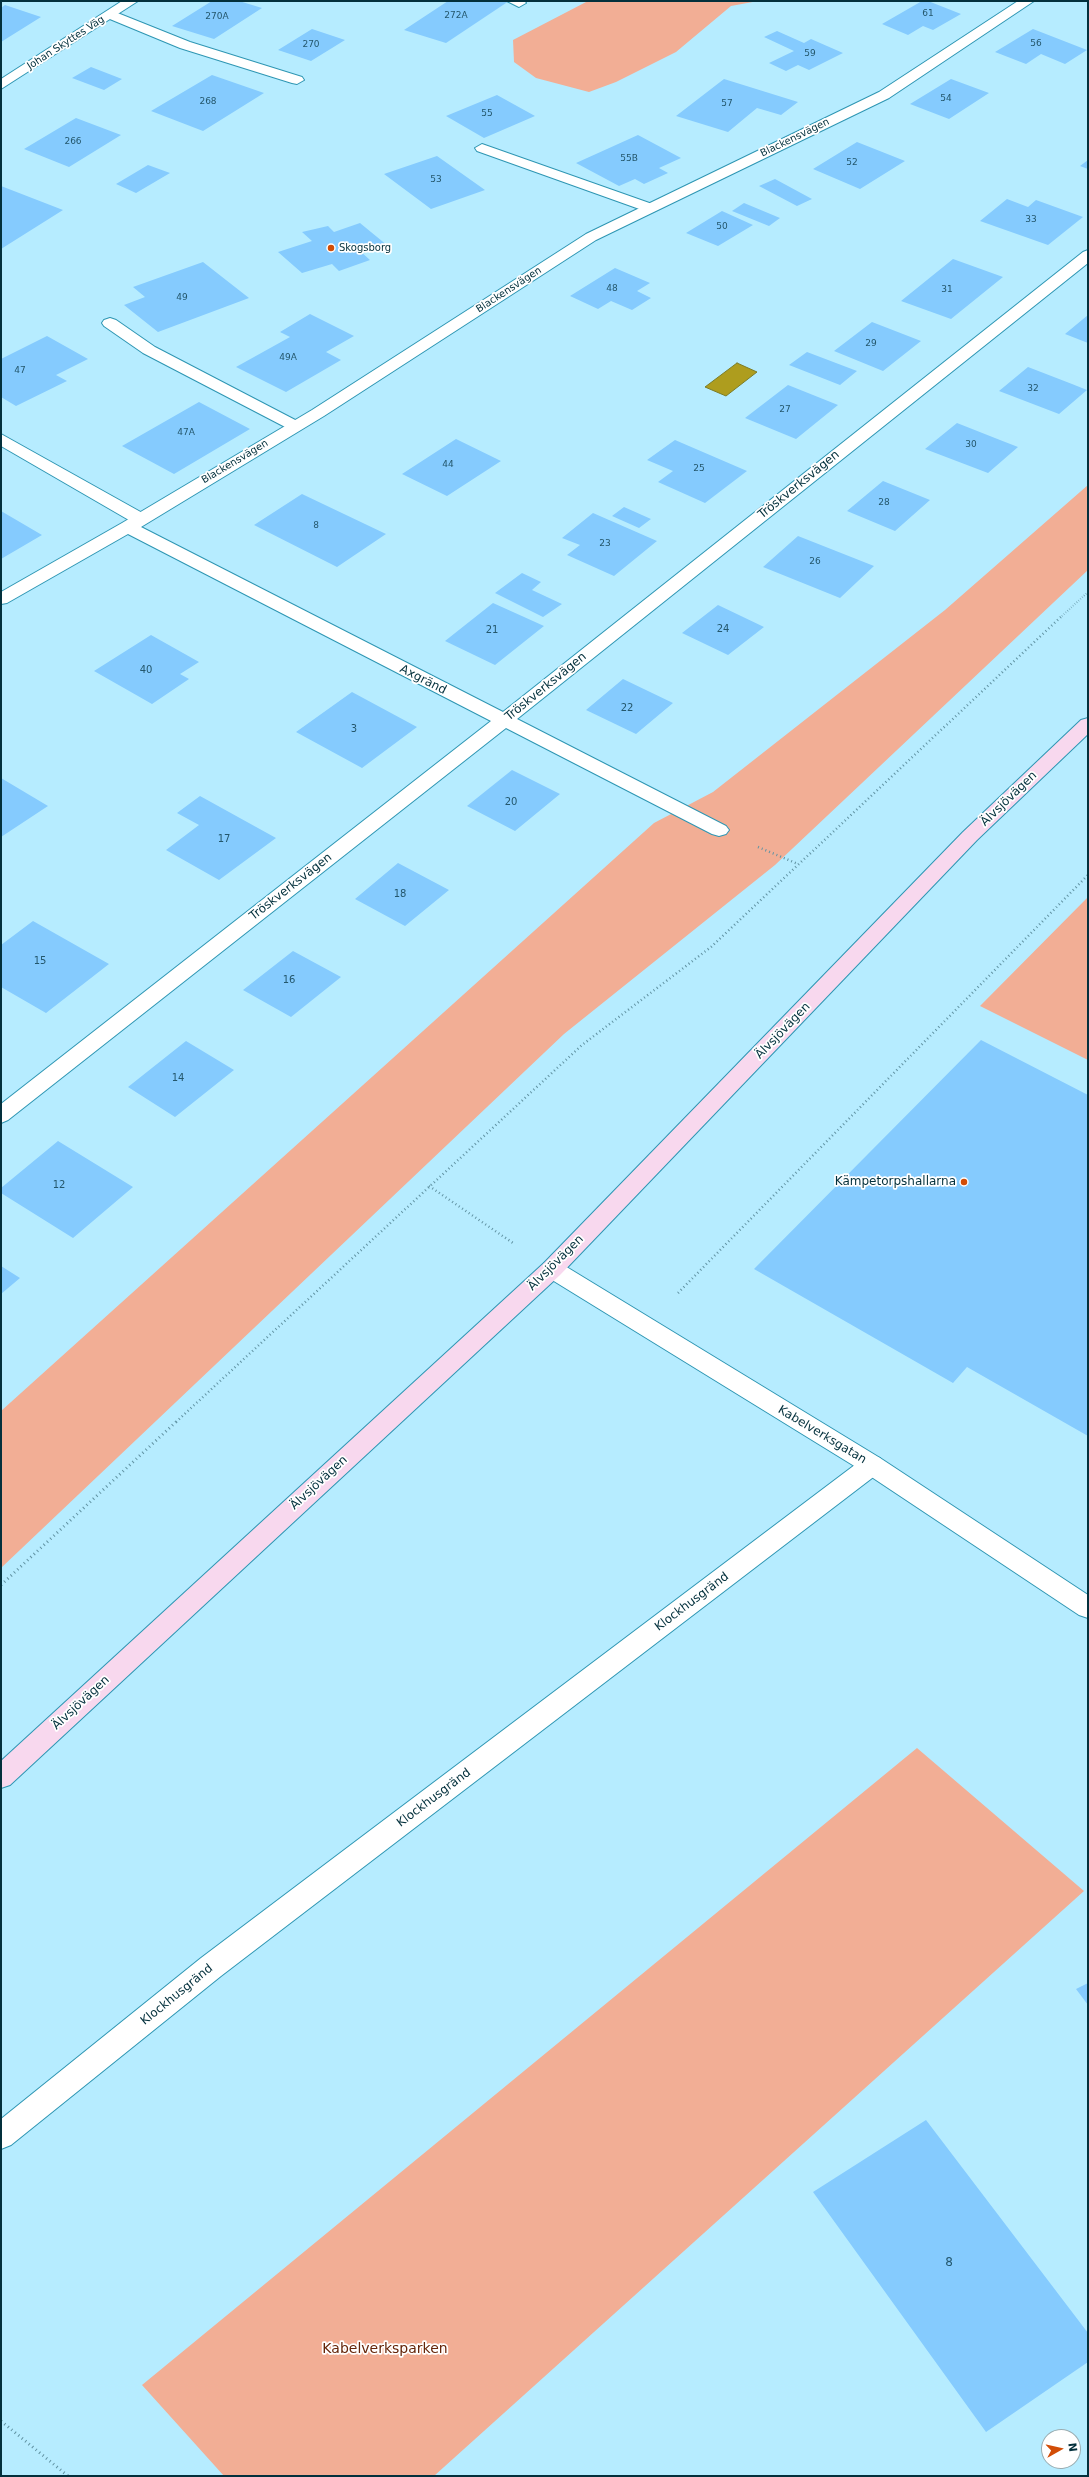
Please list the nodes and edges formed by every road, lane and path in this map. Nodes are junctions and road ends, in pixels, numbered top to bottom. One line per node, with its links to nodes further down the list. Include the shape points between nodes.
1 (131, 1): 3 (street, Johan Skyttes Väg)
2 (1027, 1): 7 (street, Blackensvägen, via 884,94)
3 (110, 14): 4 (street, via 184,45); 5 (street, Johan Skyttes Väg)
4 (297, 80)
5 (1, 85)
6 (482, 148): 7 (street)
7 (650, 208): 10 (street, Blackensvägen, via 592,237)
8 (1088, 255): 15 (street, Tröskverksvägen)
9 (110, 324): 10 (street, via 149,350)
10 (295, 426): 12 (street, Blackensvägen)
11 (1, 440): 12 (street, Axgränd)
12 (134, 523): 14 (street, Blackensvägen); 15 (street, Axgränd)
13 (1088, 592): 20 (path, via 711,947 582,1045)
14 (1, 599)
15 (503, 721): 17 (street, Axgränd); 19 (street, Tröskverksvägen)
16 (1088, 724): 21 (main road, Älvsjövägen, via 970,836)
17 (719, 830)
18 (1088, 875): 22 (path)
19 (1, 1115)
20 (429, 1186): 21 (path); 24 (path)
21 (552, 1269): 22 (street, Kabelverksgatan); 26 (main road, Älvsjövägen)
22 (645, 1326): 23 (street, Kabelverksgatan)
23 (872, 1465): 25 (street, Kabelverksgatan); 27 (street, Klockhusgränd, via 211,1967)
24 (1, 1585)
25 (1088, 1608)
26 (1, 1777)
27 (1, 2136)
28 (1, 2421): 29 (path)
29 (68, 2476)

